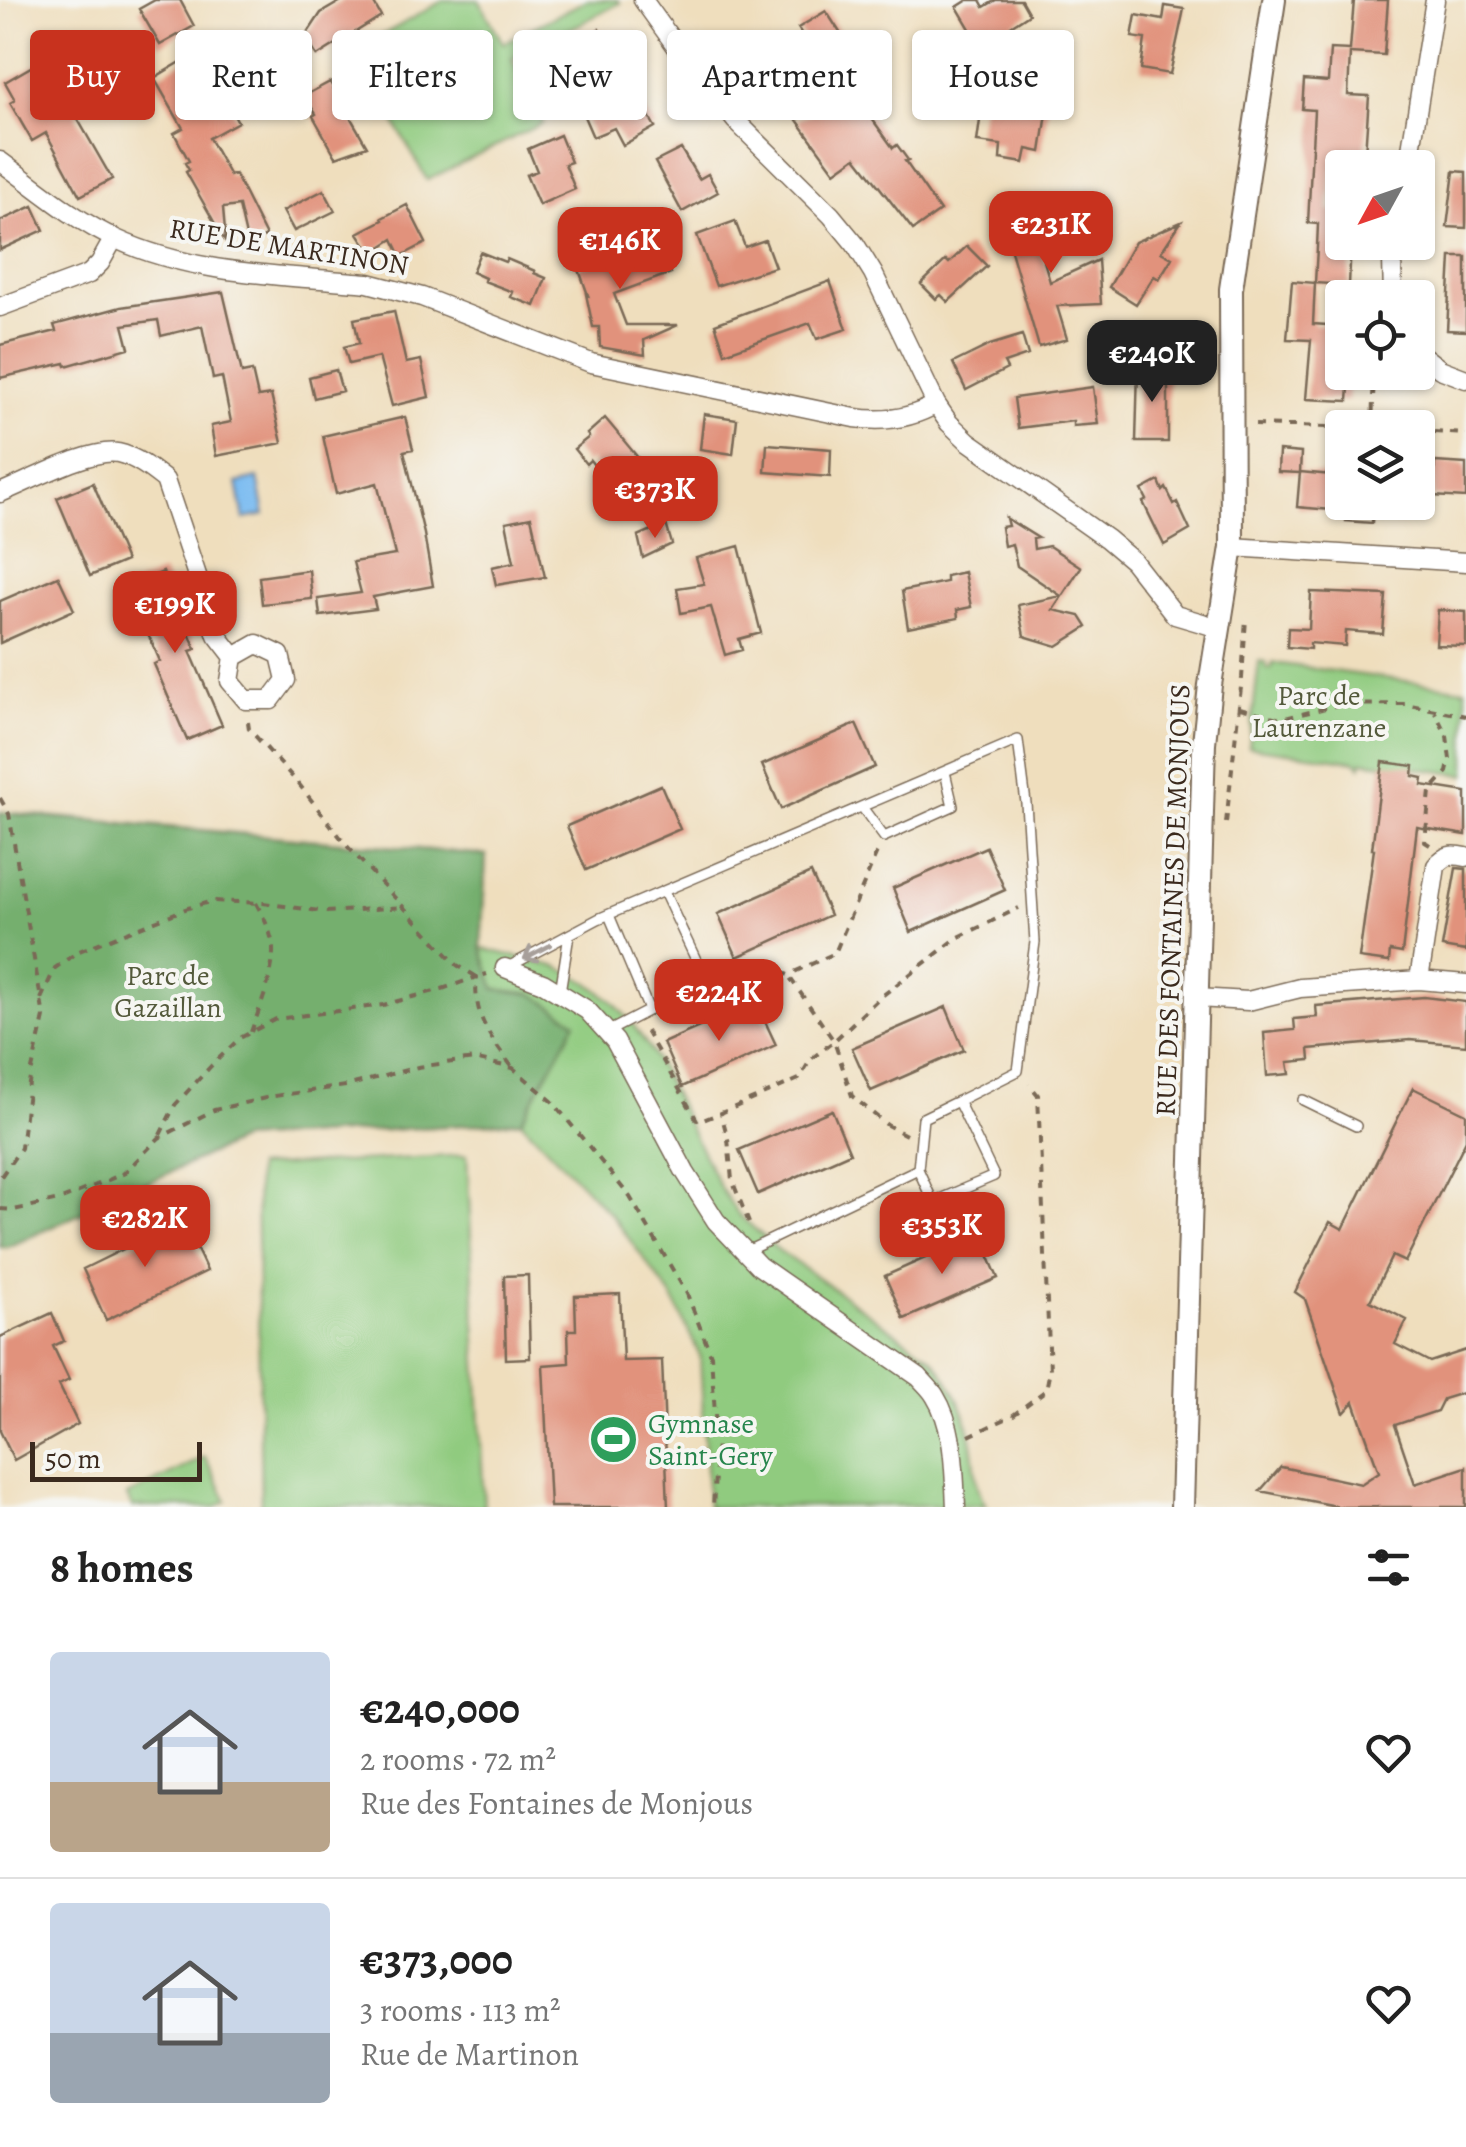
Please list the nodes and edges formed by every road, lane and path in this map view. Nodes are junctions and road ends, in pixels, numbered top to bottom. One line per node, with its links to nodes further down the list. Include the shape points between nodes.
1 (643, 0): 10 (street, via 735,120 854,244)
2 (1274, 0): 11 (street, RUE DES FONTAINES DE MONJOUS, via 1231,288)
3 (1436, 0): 4 (street)
4 (1411, 150)
5 (0, 161): 6 (street, RUE DE MARTINON)
6 (114, 238): 7 (street, via 89,274); 10 (street, RUE DE MARTINON, via 196,266 395,289 591,363 855,418 890,420)
7 (0, 308)
8 (1435, 365): 9 (street)
9 (1466, 379)
10 (936, 404): 18 (street, via 968,441 1120,550 1174,615)
11 (1230, 424): 12 (path); 16 (street, RUE DES FONTAINES DE MONJOUS)
12 (1325, 427)
13 (1435, 432): 14 (path)
14 (1466, 434)
15 (0, 493): 19 (street, via 97,452 119,453 146,466 165,480 217,635)
16 (1232, 547): 17 (street); 18 (street, RUE DES FONTAINES DE MONJOUS)
17 (1466, 562)
18 (1219, 628): 43 (street, RUE DES FONTAINES DE MONJOUS, via 1204,743)
19 (234, 657): 20 (street, via 230,681); 20 (street, via 256,644 280,655 286,680 279,690 271,700)
20 (246, 700): 33 (path, via 249,730)
21 (1240, 708): 22 (path, via 1282,719 1338,705 1405,704)
22 (1435, 712): 23 (path); 29 (path, via 1450,759 1430,791 1425,842)
23 (1466, 716)
24 (944, 772): 26 (lane); 27 (lane, via 953,806); 32 (lane, via 1018,740)
25 (0, 798): 44 (path, via 9,814)
26 (862, 807): 27 (lane); 30 (lane)
27 (884, 836): 37 (path, via 834,953)
28 (1466, 856): 29 (street)
29 (1444, 857): 39 (street, via 1436,866)
30 (664, 892): 34 (lane); 40 (lane)
31 (256, 902): 33 (path, via 326,912); 44 (path, via 188,908 79,950 55,968); 47 (path, via 273,948)
32 (1032, 902): 49 (path, via 957,938); 51 (lane, via 1035,942)
33 (405, 907): 38 (path, via 457,965)
34 (610, 915): 35 (lane); 45 (lane)
35 (569, 935): 36 (lane, one-way to 36); 42 (lane)
36 (506, 968): 38 (path); 42 (street)
37 (788, 975): 40 (path, via 760,964); 49 (path)
38 (477, 977): 47 (path, via 383,1005 276,1019); 50 (path, via 474,995 487,1033)
39 (1420, 980): 41 (street); 43 (street, via 1300,988 1248,1002)
40 (706, 981): 45 (lane)
41 (1466, 984)
42 (560, 993): 48 (street)
43 (1197, 998): 65 (street, RUE DES FONTAINES DE MONJOUS)
44 (41, 999): 59 (path, via 44,1017 21,1148)
45 (650, 1010): 46 (lane)
46 (637, 1016): 48 (lane); 54 (path, via 698,1122)
47 (251, 1032): 56 (path, via 175,1105)
48 (606, 1032): 61 (street, via 716,1221)
49 (834, 1042): 54 (path, via 811,1059 799,1079); 57 (path, via 852,1096)
50 (512, 1068): 56 (path, via 474,1059 418,1067 214,1110); 63 (path, via 552,1101 630,1197 688,1294 711,1354)
51 (1018, 1070): 53 (lane); 62 (path, via 1038,1095 1050,1370 1046,1390 1012,1416)
52 (1303, 1100): 55 (lane)
53 (958, 1102): 57 (lane, via 923,1118); 58 (lane, via 994,1176 933,1202)
54 (721, 1112): 61 (path)
55 (1356, 1126)
56 (159, 1138): 60 (path, via 123,1174 59,1200)
57 (921, 1143): 58 (lane)
58 (918, 1169): 61 (lane)
59 (0, 1178)
60 (0, 1209)
61 (752, 1249): 62 (street, via 760,1266 919,1378 935,1395)
62 (952, 1444): 64 (street)
63 (713, 1507)
64 (956, 1507)
65 (1182, 1507)

